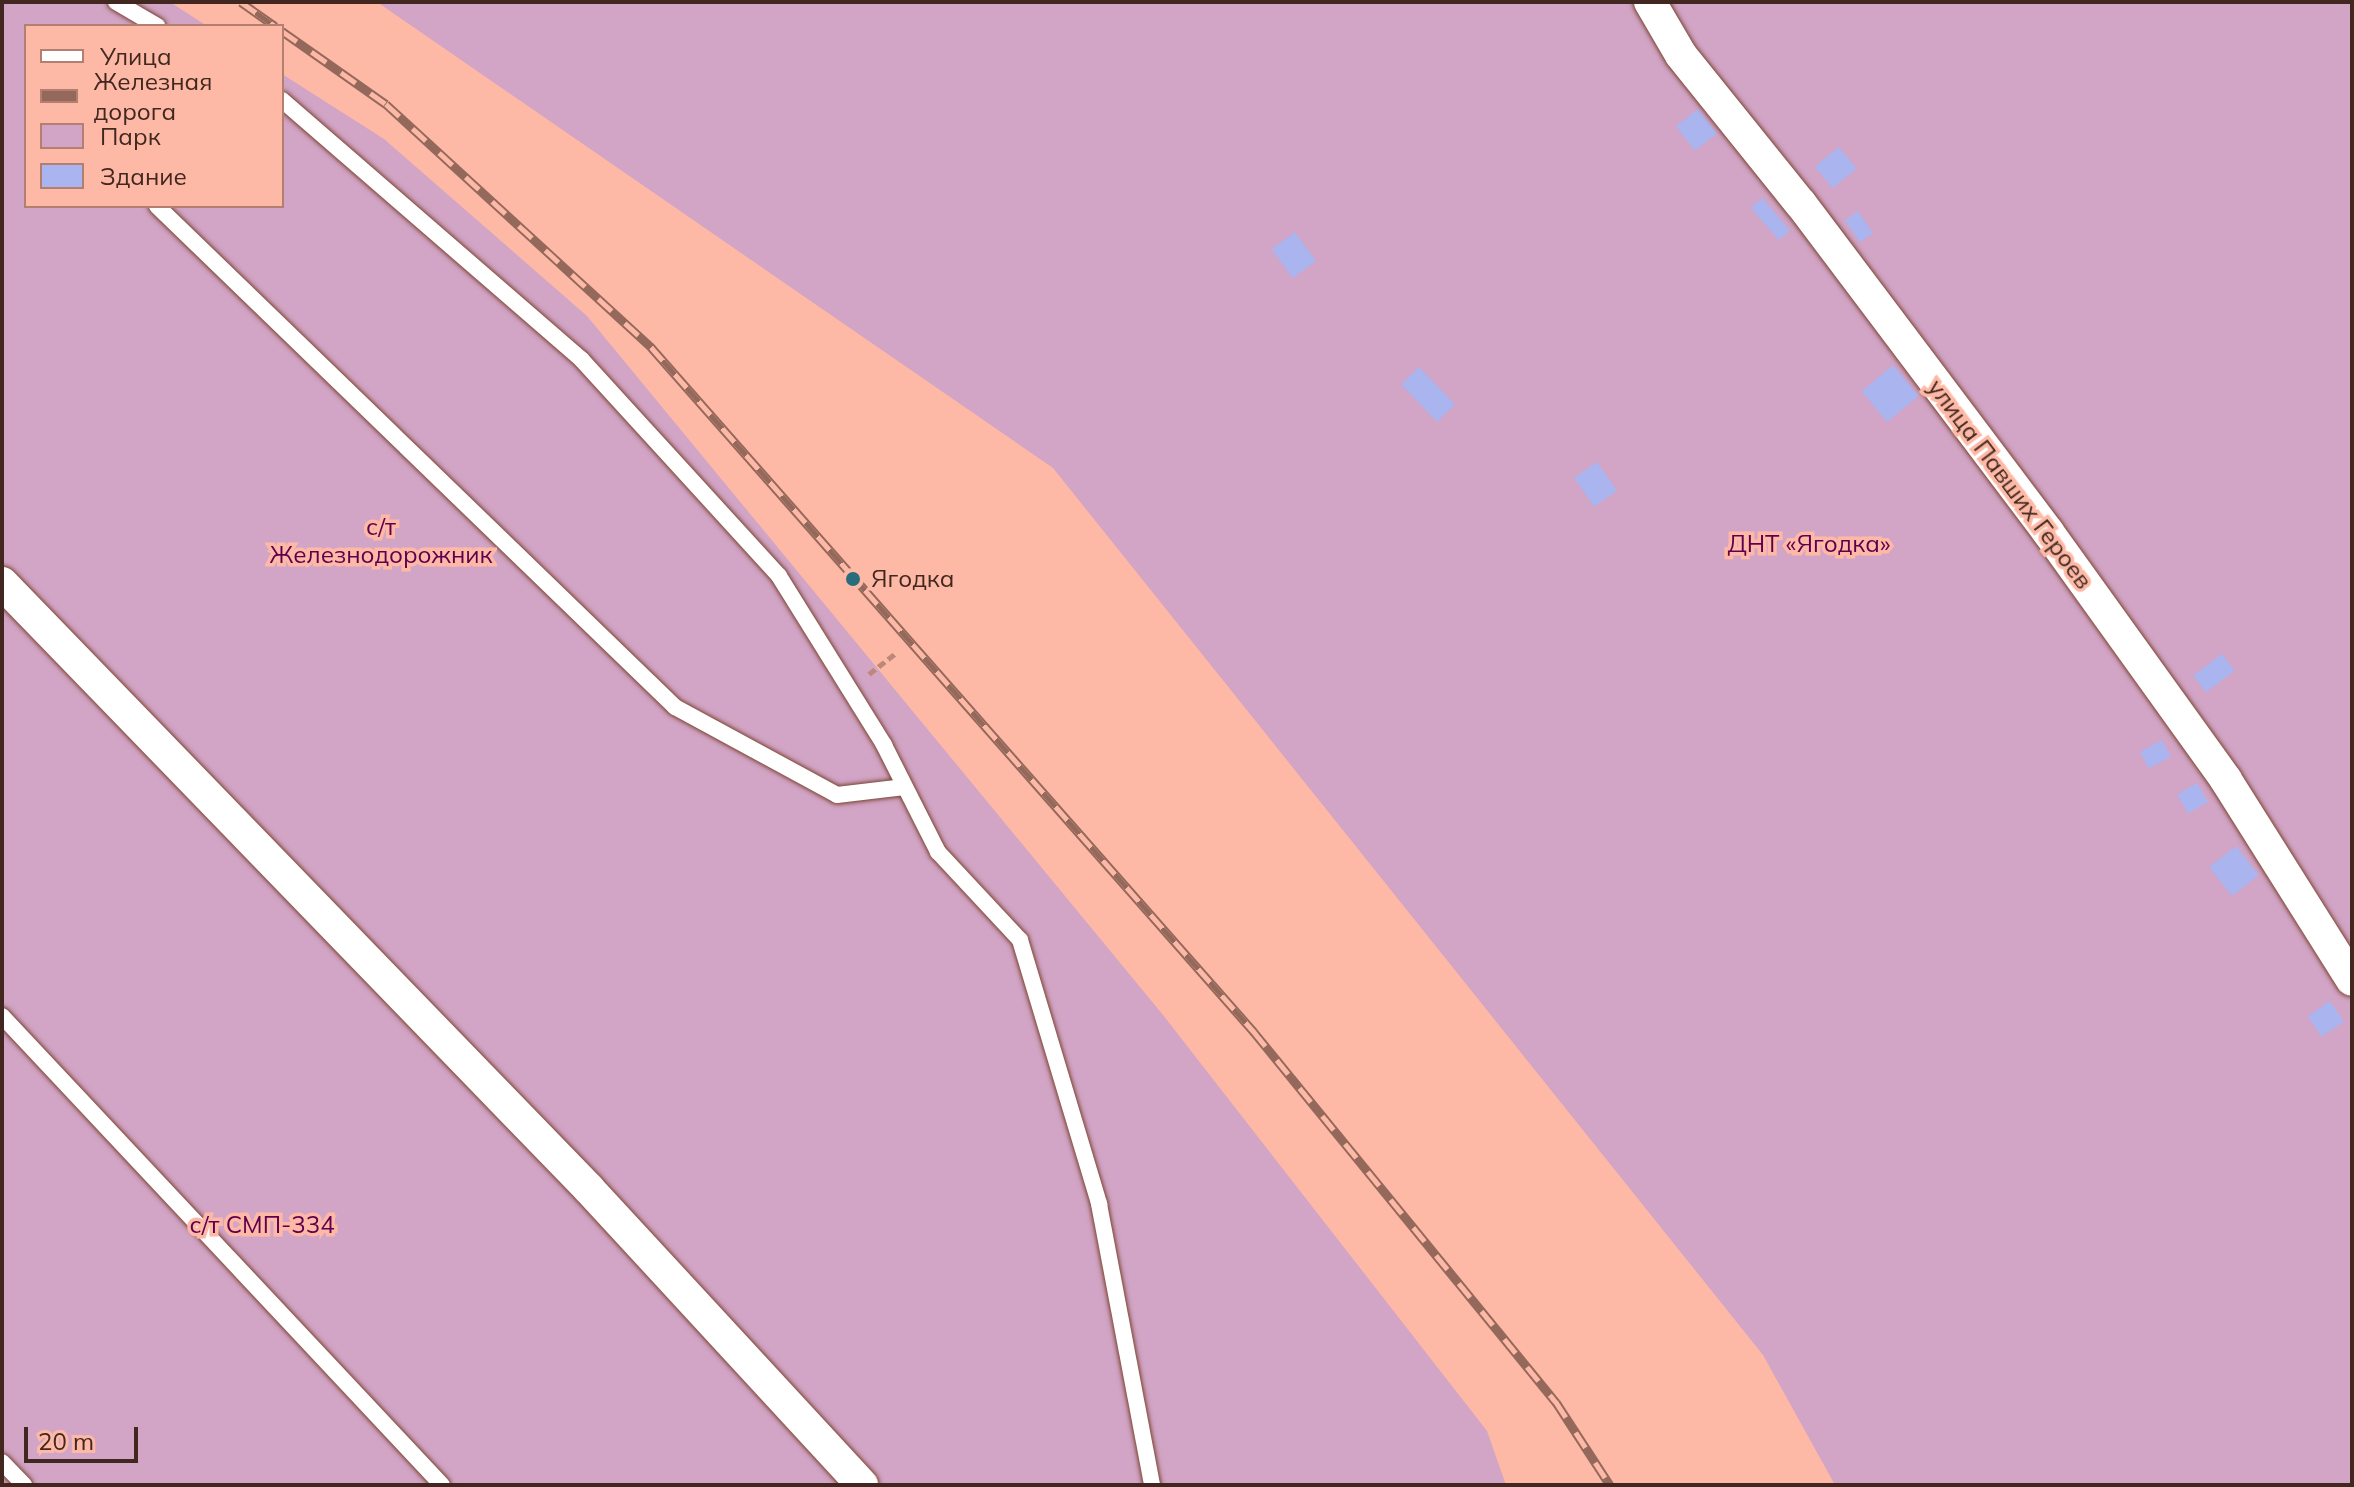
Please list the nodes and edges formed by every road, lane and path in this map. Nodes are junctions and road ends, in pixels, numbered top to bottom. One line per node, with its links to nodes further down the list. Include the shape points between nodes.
1 (116, 2): 3 (lane)
2 (1650, 2): 8 (street, улица Павших Героев, via 1681,55 1801,204 2066,556 2226,780)
3 (154, 24)
4 (284, 102): 7 (lane, via 581,359 779,576)
5 (159, 208): 7 (lane, via 675,707 837,795)
6 (2, 583): 13 (street, via 589,1189)
7 (905, 787): 14 (lane, via 938,852 1020,940 1099,1204)
8 (2352, 980)
9 (2, 1016): 12 (lane)
10 (2, 1462): 11 (lane)
11 (24, 1485)
12 (442, 1485)
13 (862, 1485)
14 (1152, 1485)

